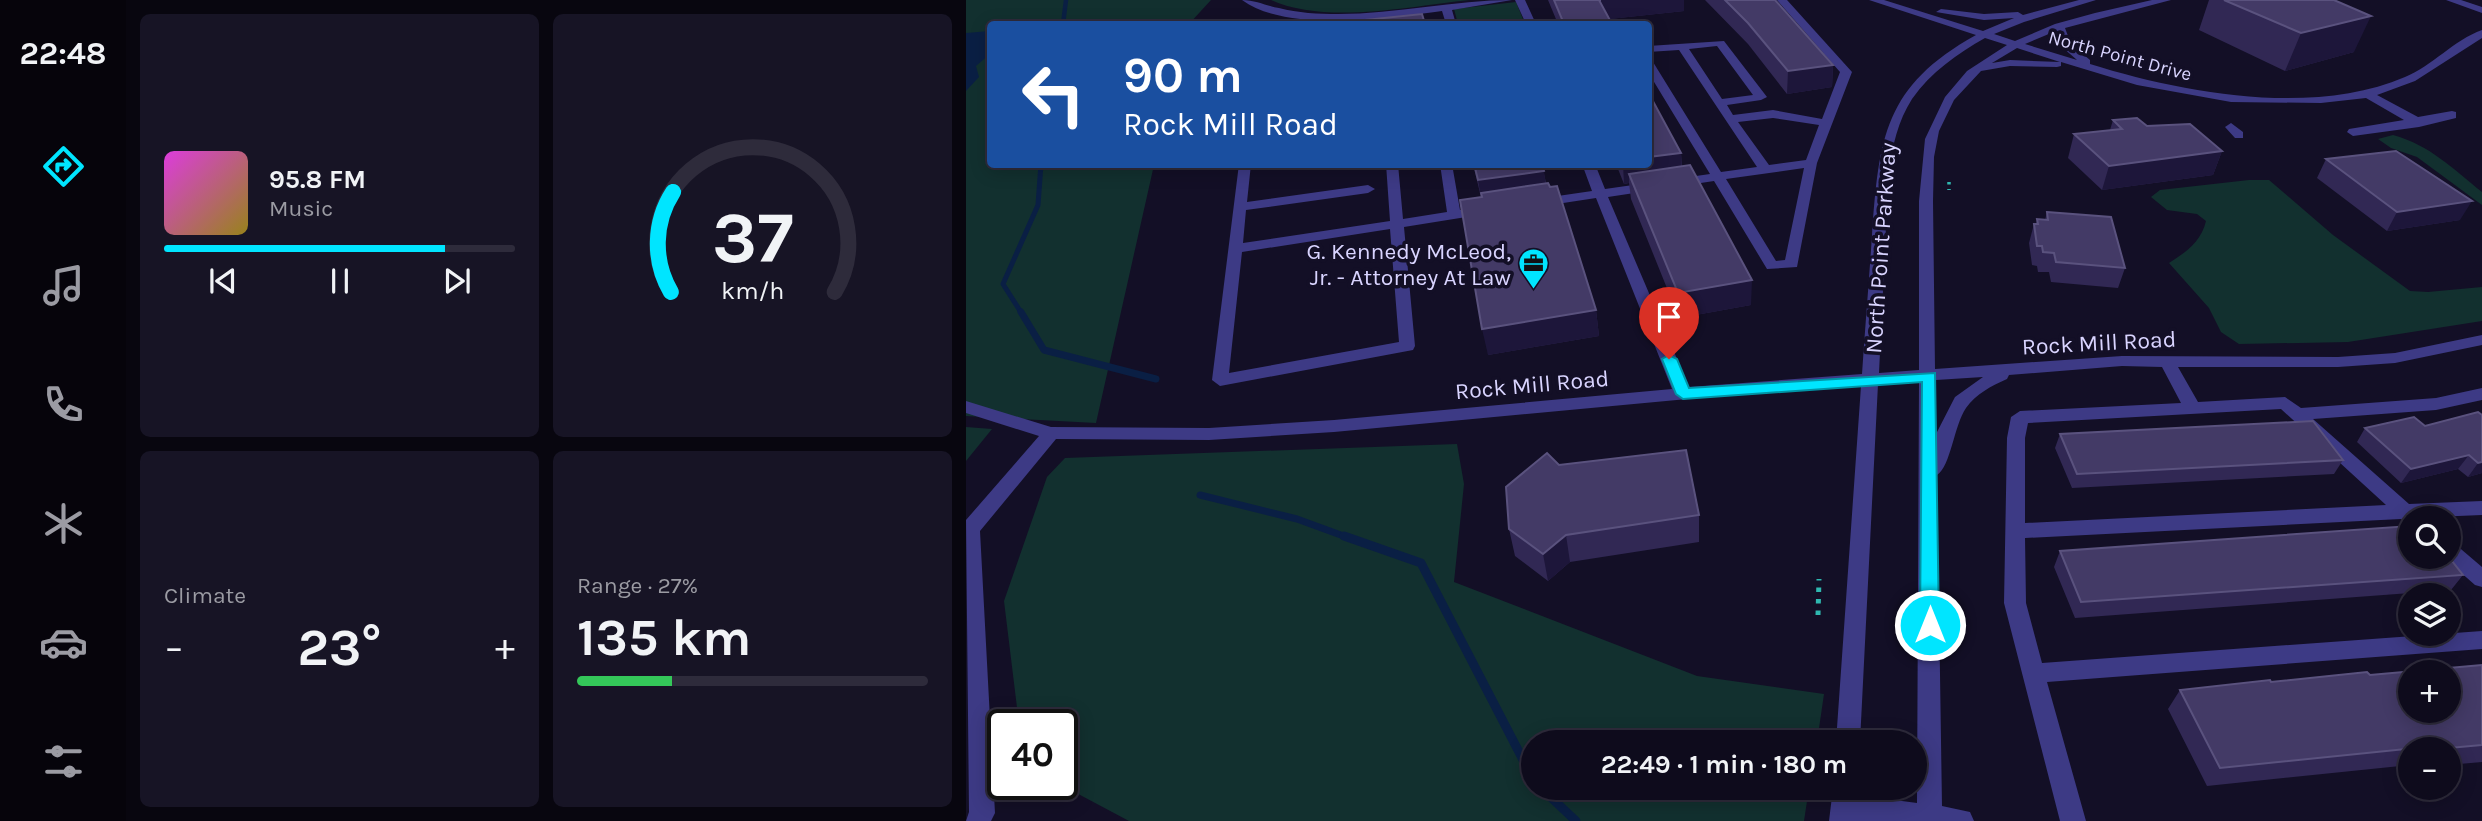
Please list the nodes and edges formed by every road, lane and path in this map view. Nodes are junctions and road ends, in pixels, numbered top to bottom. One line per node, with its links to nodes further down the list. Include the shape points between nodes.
1 (1247, 0): 15 (street)
2 (1507, 0): 10 (street)
3 (1520, 0): 18 (street)
4 (1782, 0): 33 (street, via 1846,72)
5 (1874, 0): 13 (street)
6 (1902, 0): 12 (street)
7 (2091, 0): 14 (street, North Point Parkway)
8 (2166, 0): 19 (street, North Point Parkway)
9 (2451, 0): 11 (street)
10 (1446, 6): 15 (street, via 1341,18); 17 (street)
11 (2482, 10)
12 (1941, 12): 14 (street, via 1984,17); 20 (street)
13 (1918, 13): 20 (street); 22 (street)
14 (2035, 14): 20 (street, North Point Parkway)
15 (1284, 15): 16 (street)
16 (1275, 21)
17 (1450, 21)
18 (1530, 21)
19 (2059, 26): 23 (street, North Point Parkway); 28 (street, via 2066,45)
20 (1981, 32): 22 (street, North Point Parkway); 23 (street, North Point Drive)
21 (2482, 33): 29 (street, North Point Drive, via 2411,79)
22 (1953, 42): 57 (street, North Point Parkway, via 1908,96 1886,142)
23 (2015, 44): 27 (street, North Point Parkway); 28 (street, North Point Drive)
24 (1681, 45): 25 (street); 30 (street); 30 (street, via 1720,43 1761,97)
25 (1652, 49)
26 (1652, 69): 42 (street)
27 (1977, 69): 28 (street, via 2027,63); 56 (street, North Point Parkway, via 1942,110 1929,147)
28 (2097, 70): 29 (street, North Point Drive, via 2163,88 2231,99 2321,100)
29 (2368, 94): 34 (street)
30 (1719, 103): 32 (street)
31 (2452, 115): 34 (street)
32 (1730, 119): 33 (street, via 1773,114); 41 (street)
33 (1826, 123): 36 (street)
34 (2419, 123): 35 (street)
35 (2353, 132)
36 (1811, 163): 41 (street); 42 (street, via 1792,264 1772,266)
37 (1245, 168): 48 (street)
38 (1392, 168): 51 (street)
39 (1447, 168): 50 (street)
40 (1590, 168): 46 (street)
41 (1763, 168): 42 (street)
42 (1717, 175): 46 (street)
43 (1949, 182): 45 (path)
44 (1368, 189): 48 (street)
45 (1949, 190)
46 (1600, 193): 47 (street); 58 (street)
47 (1520, 205)
48 (1240, 207): 52 (street)
49 (1494, 209): 50 (street)
50 (1454, 215): 51 (street)
51 (1397, 223): 52 (street); 52 (street, via 1406,346 1220,380)
52 (1234, 249)
53 (2482, 340): 54 (street, Rock Mill Road, via 2395,358 2338,362)
54 (2166, 361): 55 (street, Rock Mill Road); 61 (street)
55 (2017, 369): 56 (street, Rock Mill Road); 64 (street, via 1966,393 1956,406)
56 (1930, 376): 57 (street, Rock Mill Road); 64 (street, North Point Parkway)
57 (1870, 381): 58 (street, Rock Mill Road); 76 (street, North Point Parkway)
58 (1683, 394): 63 (street, Rock Mill Road, via 1209,434)
59 (2482, 394): 62 (street, via 2436,404)
60 (966, 407): 63 (street, Rock Mill Road)
61 (2193, 408): 62 (street, via 2285,403); 69 (street, via 2020,417)
62 (2296, 414): 65 (street)
63 (1051, 433): 79 (street, via 970,529 982,813)
64 (1930, 482): 78 (street, North Point Parkway)
65 (2399, 506)
66 (2482, 508): 67 (street)
67 (2461, 510)
68 (2398, 514): 69 (street)
69 (2015, 531): 75 (street, via 2015,603)
70 (2461, 561): 72 (street)
71 (1819, 579): 73 (path)
72 (2482, 579)
73 (1818, 615)
74 (2482, 640): 75 (street)
75 (2034, 673): 81 (street)
76 (1848, 730)
77 (1844, 805): 78 (street)
78 (1930, 818): 80 (street)
79 (978, 821)
80 (1961, 821)
81 (2073, 821)

